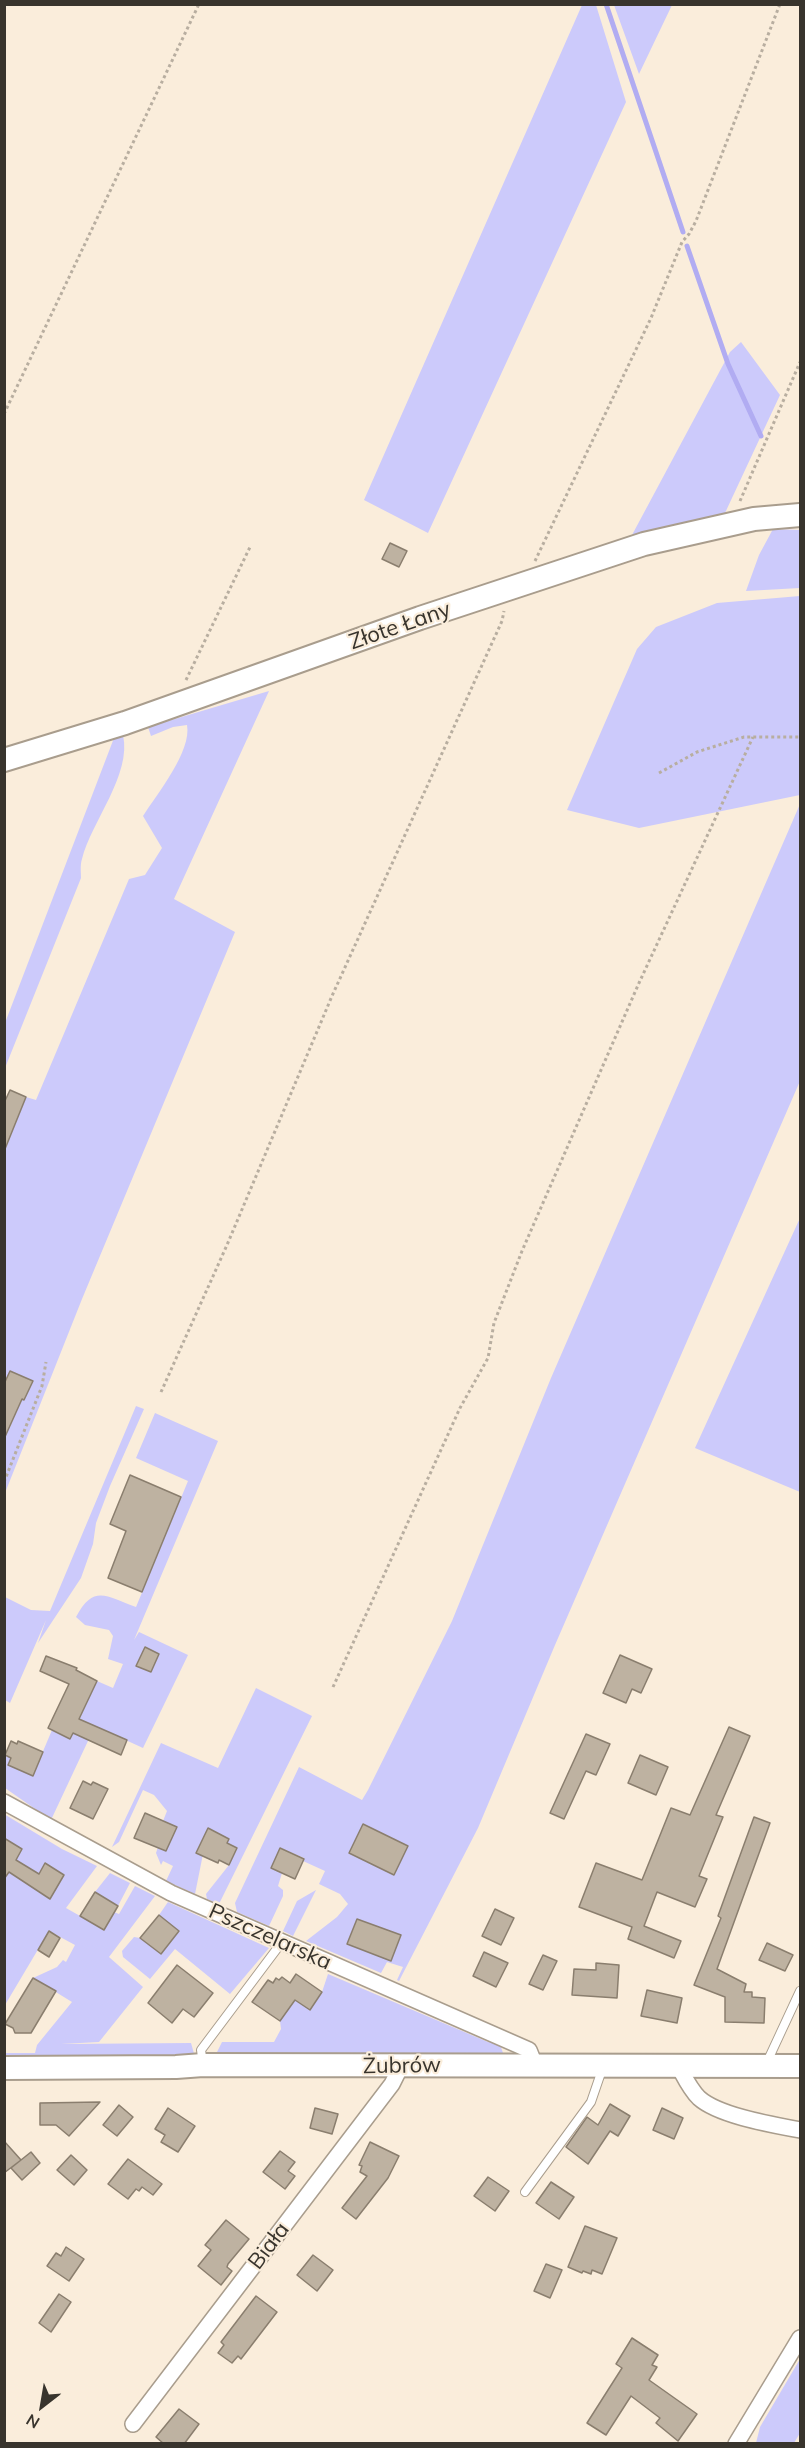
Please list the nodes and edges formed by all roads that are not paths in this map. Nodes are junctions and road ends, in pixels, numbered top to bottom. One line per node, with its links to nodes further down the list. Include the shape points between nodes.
1 (801, 515): 2 (street, Złote Łany, via 754,519 644,544 420,618 125,723)
2 (4, 760)
3 (4, 1802): 4 (street, Pszczelarska, via 171,1893)
4 (282, 1942): 6 (lane, via 201,2050); 7 (street, Pszczelarska, via 529,2050)
5 (801, 1991): 12 (lane)
6 (203, 2065): 8 (street, Żubrów); 13 (street, Żubrów)
7 (535, 2065): 8 (street, Żubrów); 9 (street, Żubrów)
8 (401, 2066): 17 (street, Biała, via 392,2084)
9 (603, 2066): 11 (street, Żubrów); 15 (lane, via 591,2102)
10 (801, 2066): 12 (street, Żubrów)
11 (680, 2067): 12 (street, Żubrów); 14 (street, via 700,2099 717,2108)
12 (765, 2067)
13 (4, 2068)
14 (801, 2130)
15 (525, 2192)
16 (801, 2338): 18 (street)
17 (133, 2424)
18 (736, 2444)

